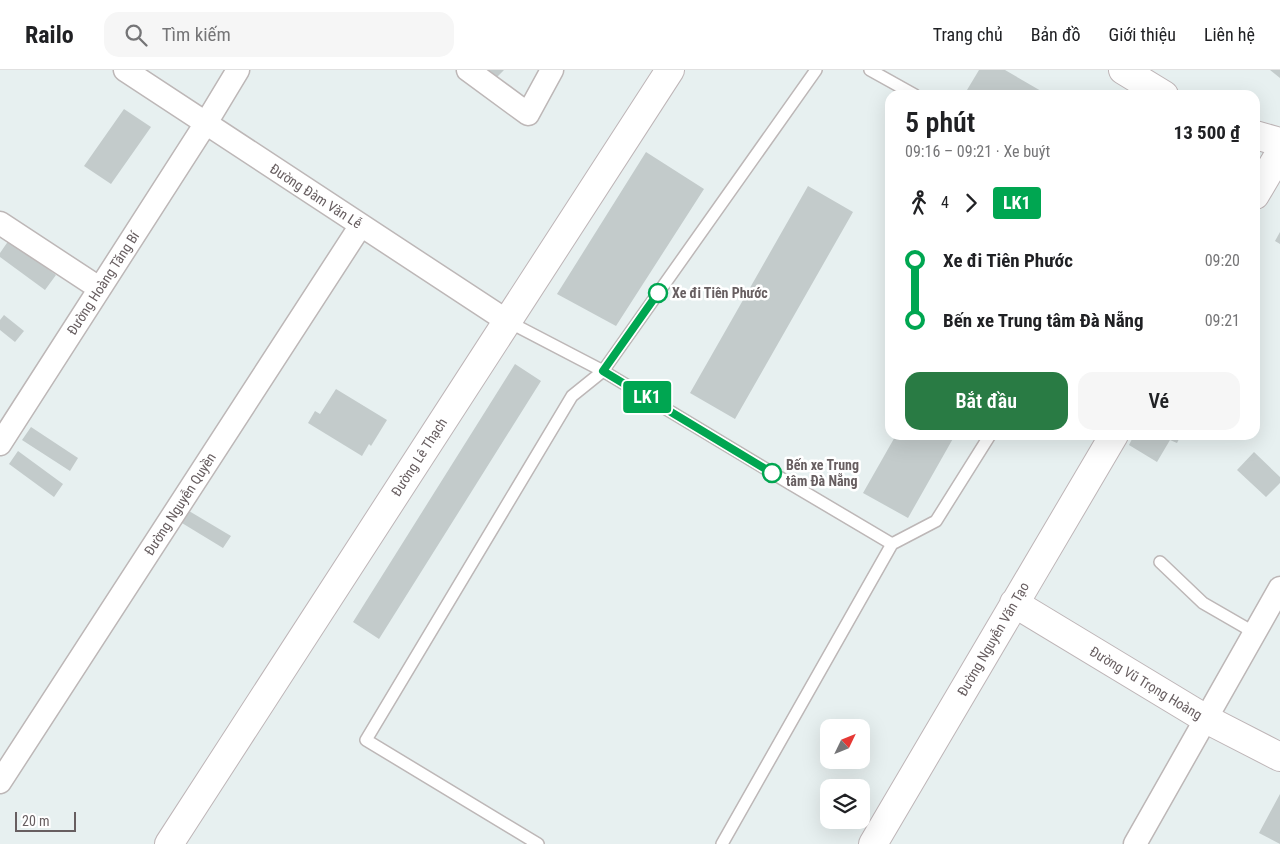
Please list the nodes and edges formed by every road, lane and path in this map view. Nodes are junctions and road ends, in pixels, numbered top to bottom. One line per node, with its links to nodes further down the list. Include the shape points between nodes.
1 (125, 70): 13 (street, Đường Đàm Văn Lễ)
2 (238, 70): 13 (street, Đường Hoàng Tăng Bí)
3 (468, 70): 4 (street, via 528,114)
4 (552, 70)
5 (670, 70): 21 (street, Đường Lê Thạch)
6 (816, 70): 22 (lane)
7 (870, 70): 10 (lane)
8 (894, 70): 10 (lane)
9 (1123, 70): 12 (street)
10 (887, 80): 11 (lane)
11 (906, 90)
12 (1156, 90)
13 (206, 123): 19 (street, Đường Đàm Văn Lễ); 20 (street, Đường Hoàng Tăng Bí)
14 (1260, 136): 15 (street)
15 (1280, 142)
16 (1280, 153): 17 (street)
17 (1260, 187)
18 (0, 223): 20 (street)
19 (361, 225): 21 (street, Đường Đàm Văn Lễ); 33 (street, Đường Nguyễn Quyền)
20 (99, 288): 25 (street, Đường Hoàng Tăng Bí)
21 (507, 321): 22 (lane); 34 (street, Đường Lê Thạch)
22 (603, 371): 26 (lane); 35 (lane, via 572,396 366,740)
23 (987, 440): 26 (lane, via 936,521)
24 (1111, 440): 29 (street, Đường Nguyễn Văn Tạo)
25 (0, 444)
26 (892, 544): 36 (lane)
27 (1160, 562): 30 (lane, via 1203,602)
28 (1280, 588): 30 (street)
29 (1014, 603): 31 (street, Đường Vũ Trọng Hoàng); 37 (street, Đường Nguyễn Văn Tạo)
30 (1254, 633): 31 (street)
31 (1206, 719): 32 (street, Đường Vũ Trọng Hoàng); 38 (street)
32 (1280, 758)
33 (0, 782)
34 (169, 844)
35 (538, 844)
36 (722, 844)
37 (873, 844)
38 (1134, 844)

